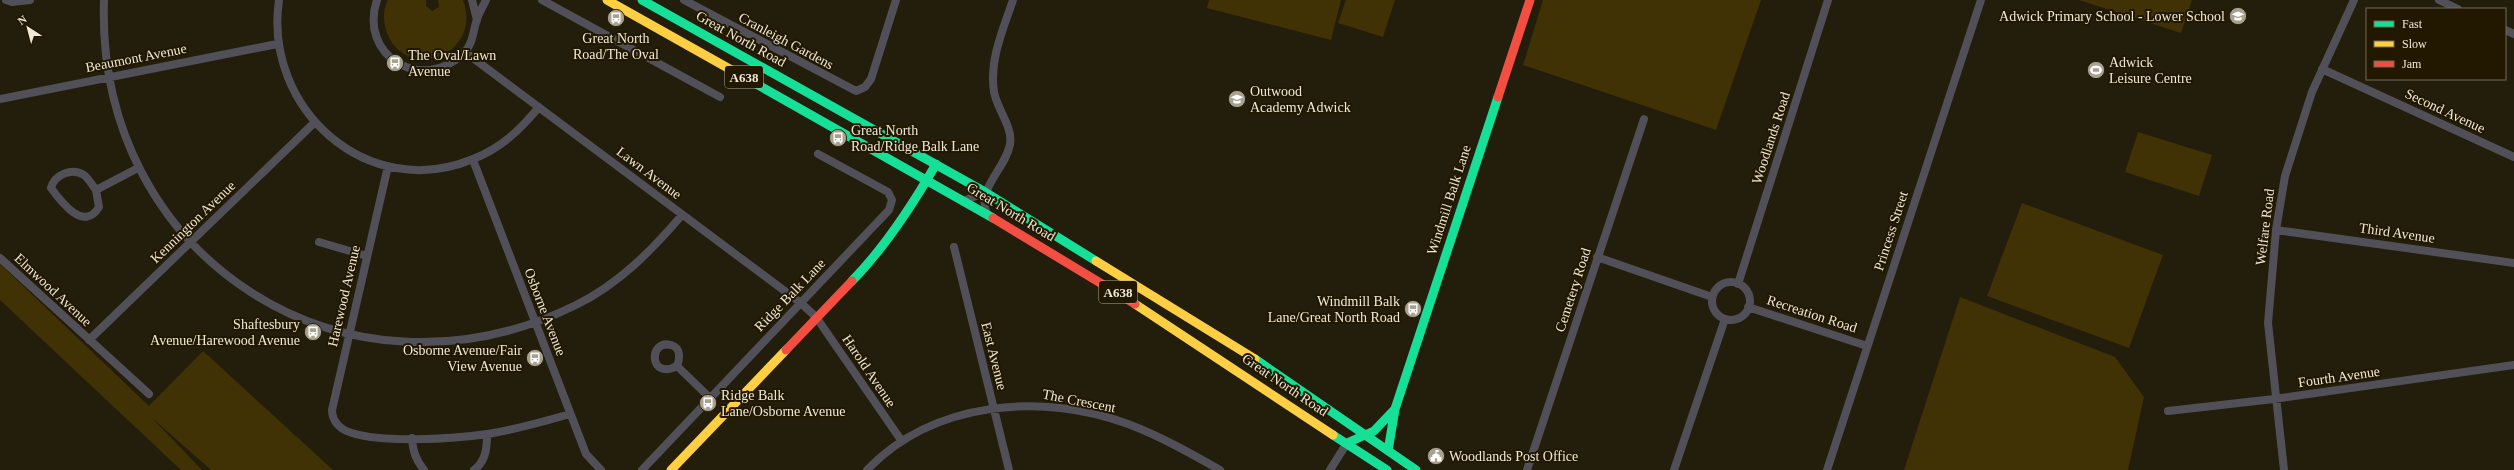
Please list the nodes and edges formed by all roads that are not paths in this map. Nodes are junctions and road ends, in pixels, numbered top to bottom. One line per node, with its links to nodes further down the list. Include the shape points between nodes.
1 (6, 0): 2 (street)
2 (30, 0)
3 (104, 0): 24 (street, via 102,33)
4 (279, 0): 21 (street, via 276,16)
5 (376, 0): 22 (street, via 373,19 376,37 385,53 399,64 416,71 434,70 451,64)
6 (472, 0): 20 (street)
7 (486, 0): 20 (street)
8 (542, 0): 25 (street)
9 (607, 0): 36 (main road, Great North Road / A638)
10 (642, 0): 33 (main road, Great North Road / A638)
11 (684, 0): 12 (street, Cranleigh Gardens, via 856,91 865,87 871,79)
12 (896, 0)
13 (1013, 0): 38 (street, via 996,52 993,71 998,105 1008,128 1010,142 1008,154)
14 (1530, 0): 66 (main road, Windmill Balk Lane)
15 (1828, 0): 50 (street, Woodlands Road)
16 (1981, 0): 59 (street, Princess Street)
17 (2354, 0): 23 (street, Welfare Road)
18 (2438, 0): 19 (street)
19 (2456, 8)
20 (477, 20): 22 (street, via 474,37)
21 (277, 44): 24 (street, Beaumont Avenue); 29 (street, via 290,86)
22 (465, 52): 27 (street, Lawn Avenue)
23 (2322, 70): 31 (street, Second Avenue); 42 (street, Welfare Road, via 2312,92 2285,176)
24 (107, 77): 26 (street, Beaumont Avenue); 35 (street, via 119,124)
25 (720, 97)
26 (0, 99)
27 (539, 107): 32 (street, via 520,129 498,147); 41 (street, Lawn Avenue)
28 (1644, 119): 47 (street, Cemetery Road)
29 (314, 123): 34 (street, via 336,142 355,153); 43 (street, Kennington Avenue)
30 (818, 154): 52 (street, Ridge Balk Lane, via 888,192 892,200 889,210)
31 (2514, 157)
32 (473, 160): 34 (street, via 445,167 417,169); 56 (street, Osborne Avenue)
33 (936, 164): 36 (main road); 38 (main road, Great North Road / A638)
34 (388, 166): 46 (street, Harewood Avenue)
35 (138, 168): 37 (street); 43 (street, via 161,207)
36 (927, 180): 39 (main road, Great North Road / A638); 54 (main road, via 887,242)
37 (96, 190): 37 (street, via 99,207 95,214 84,219 50,188 52,180 72,173 84,175)
38 (986, 192): 39 (street); 40 (street, via 983,205); 70 (main road, Great North Road / A638, via 1252,357)
39 (964, 201): 40 (main road, Great North Road / A638)
40 (987, 214): 73 (main road, Great North Road / A638, via 1118,293)
41 (682, 215): 52 (street, Lawn Avenue); 56 (street, via 652,250 617,280 578,304)
42 (2276, 230): 49 (street, Third Avenue); 64 (street, Welfare Road, via 2268,323)
43 (190, 242): 57 (street, via 224,274 263,300 304,320); 58 (street, Kennington Avenue)
44 (319, 242): 46 (street)
45 (954, 247): 65 (street, East Avenue)
46 (367, 256): 57 (street, Harewood Avenue)
47 (1597, 257): 51 (street); 86 (street, Cemetery Road)
48 (0, 258): 58 (street, Elmwood Avenue)
49 (2514, 263)
50 (1738, 284): 51 (street, via 1722,284 1714,291); 53 (street, via 1747,291)
51 (1712, 297): 55 (street, via 1715,313)
52 (802, 304): 54 (street, Lawn Avenue); 63 (street, Ridge Balk Lane)
53 (1748, 307): 55 (street, via 1738,319); 59 (street, Recreation Road)
54 (816, 317): 72 (street, Harold Avenue); 79 (main road)
55 (1725, 319): 87 (street)
56 (535, 323): 57 (street, via 490,336 443,343 396,342); 68 (street, Osborne Avenue)
57 (349, 334): 71 (street, Harewood Avenue, via 332,417 342,429 353,434)
58 (89, 340): 62 (street, Elmwood Avenue)
59 (1867, 346): 88 (street, Princess Street)
60 (2514, 365): 64 (street, Fourth Avenue)
61 (676, 366): 63 (street)
62 (149, 394)
63 (709, 397): 78 (street, Ridge Balk Lane)
64 (2274, 399): 67 (street, Fourth Avenue); 89 (street, Welfare Road)
65 (994, 409): 72 (street, The Crescent, via 927,427); 81 (street, East Avenue); 82 (street, The Crescent, via 1027,405 1057,407 1092,414 1127,424 1171,442)
66 (1395, 409): 70 (main road, Windmill Balk Lane, via 1381,427); 74 (main road, Windmill Balk Lane)
67 (2168, 411)
68 (570, 414): 69 (street, via 522,428); 77 (street, Osborne Avenue, via 586,454)
69 (487, 434): 71 (street); 76 (street, via 484,457)
70 (1368, 436): 73 (main road, Windmill Balk Lane); 74 (main road, Great North Road / A638)
71 (412, 438): 75 (street, via 415,456)
72 (901, 440): 80 (street, The Crescent)
73 (1347, 443): 83 (street); 84 (main road, Great North Road / A638)
74 (1388, 451): 85 (main road, Great North Road / A638)
75 (424, 470)
76 (474, 470)
77 (601, 470)
78 (642, 470)
79 (671, 470)
80 (867, 470)
81 (1009, 470)
82 (1220, 470)
83 (1330, 470)
84 (1387, 470)
85 (1416, 470)
86 (1527, 470)
87 (1674, 470)
88 (1827, 470)
89 (2284, 470)

